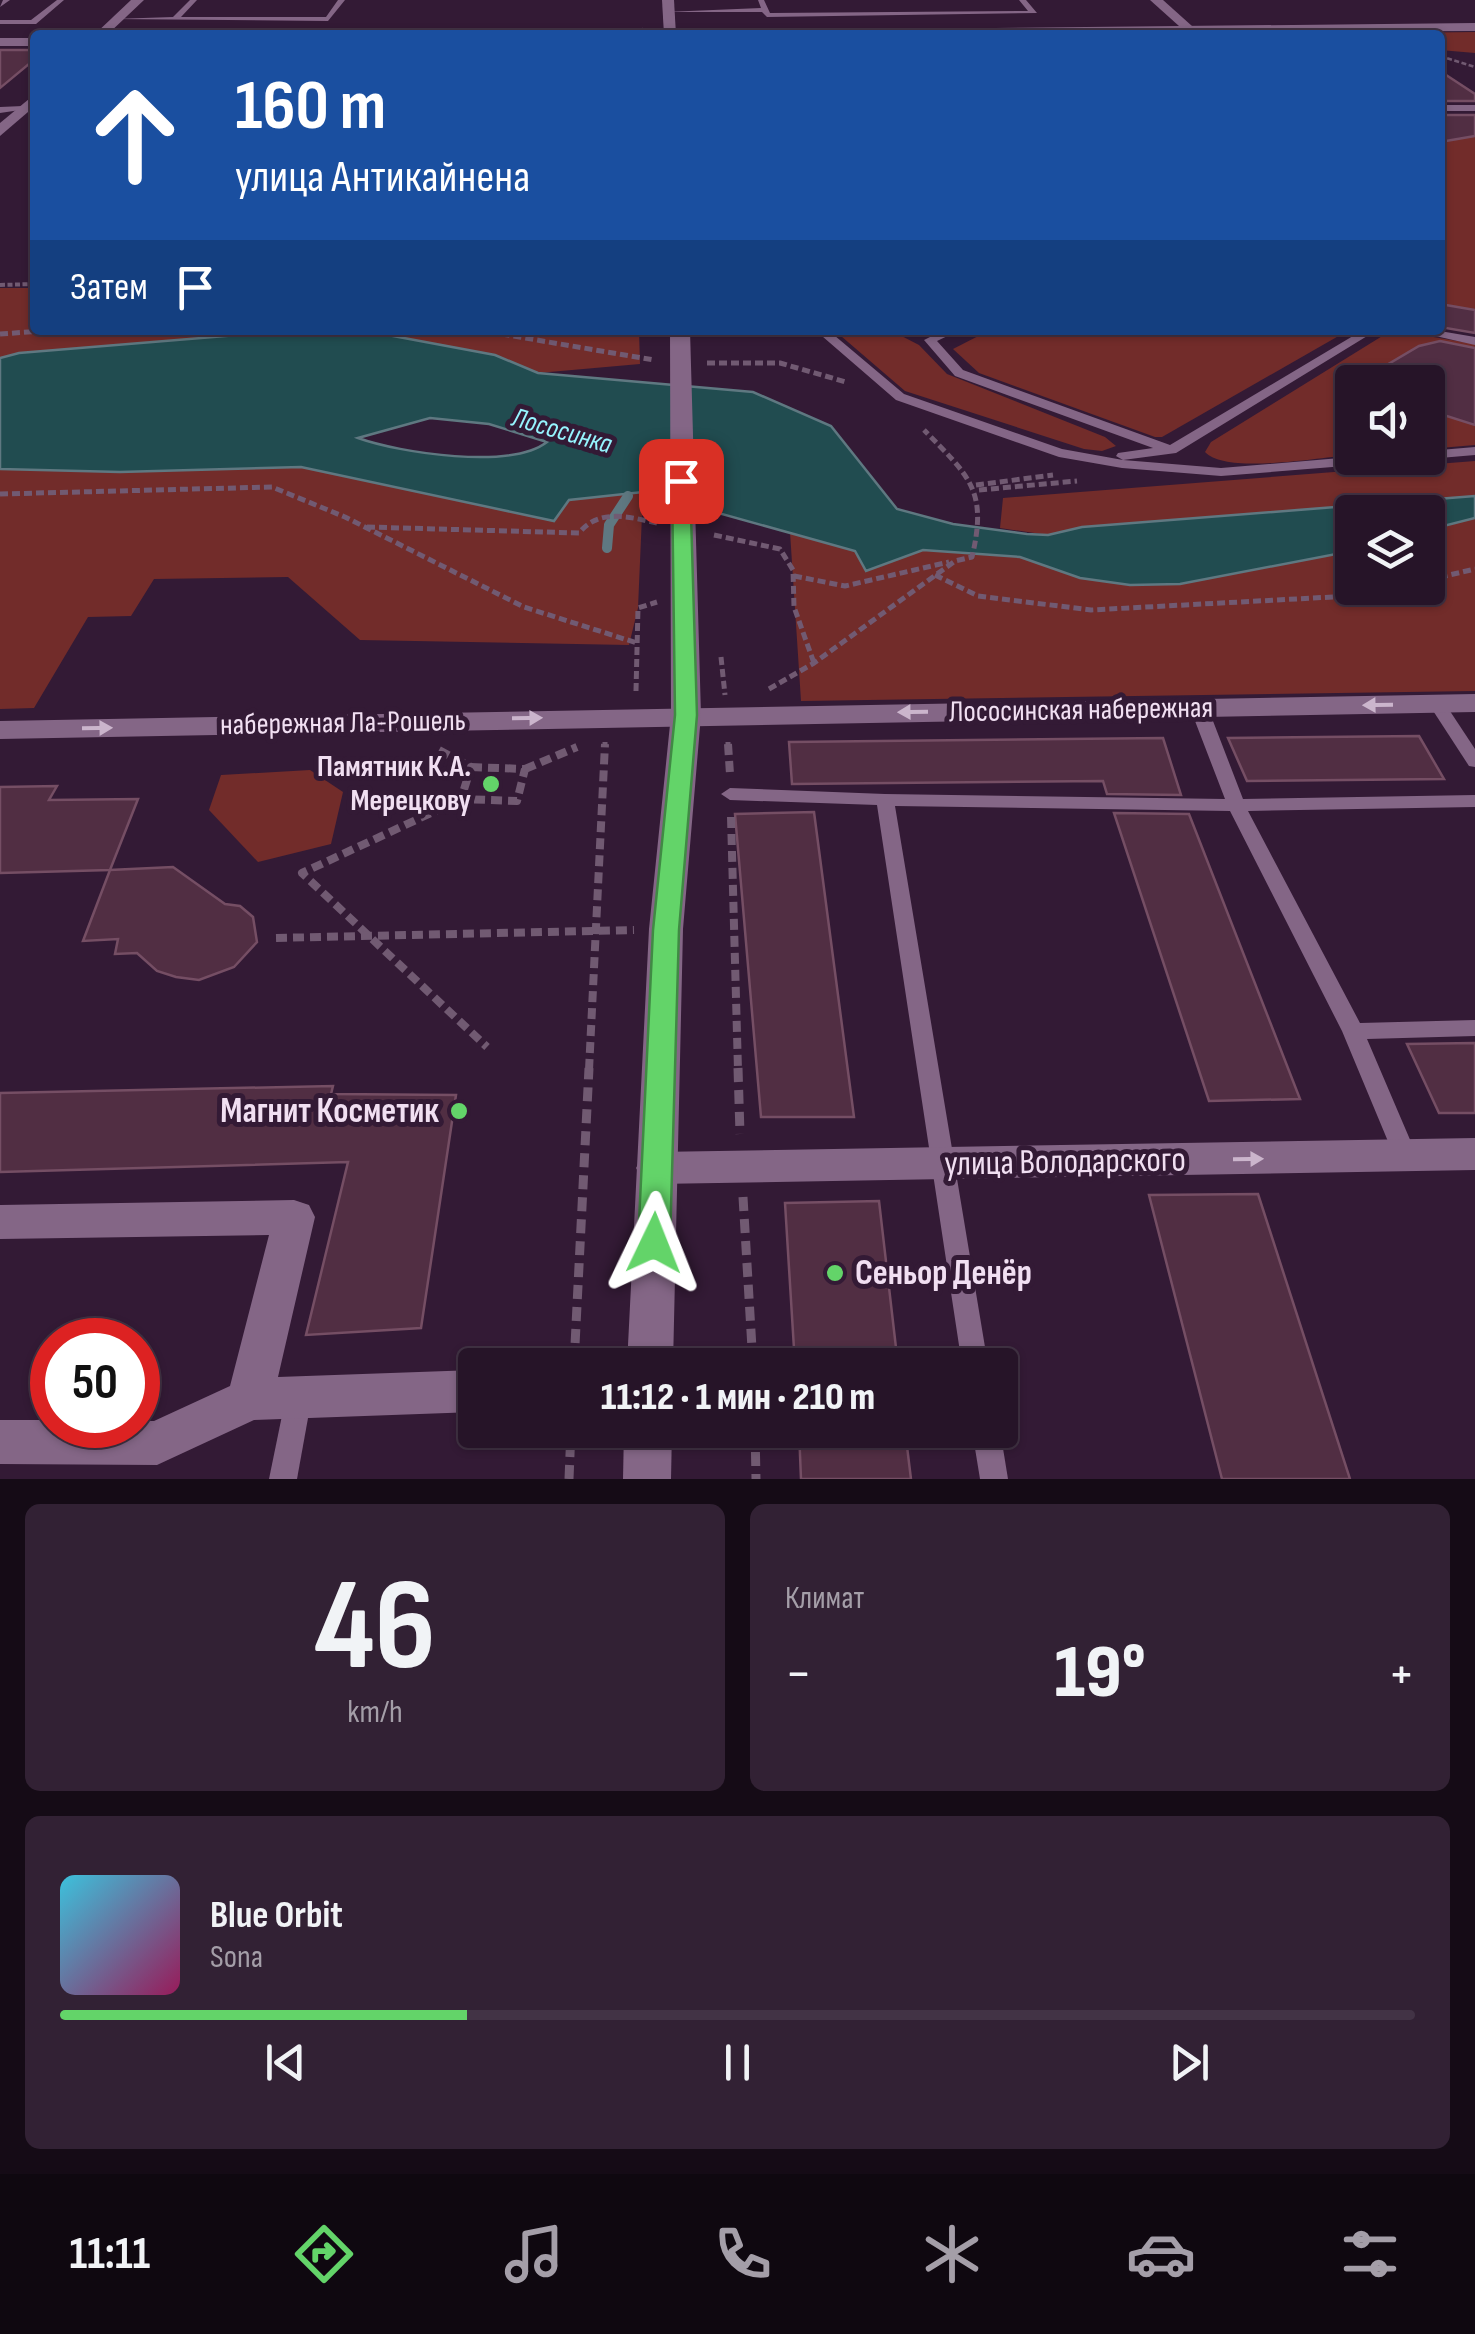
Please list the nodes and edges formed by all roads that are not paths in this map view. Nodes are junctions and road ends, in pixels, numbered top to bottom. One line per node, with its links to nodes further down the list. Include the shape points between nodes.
1 (7, 0): 11 (lane)
2 (61, 0): 19 (lane, via 32,22)
3 (138, 0): 16 (main road)
4 (194, 0): 17 (lane)
5 (342, 0): 18 (lane, via 328,19)
6 (761, 0): 14 (lane)
7 (834, 0): 15 (lane, via 837,8)
8 (916, 0): 15 (lane, via 920,7)
9 (1022, 0): 15 (lane, via 1033,13)
10 (1156, 0): 23 (main road)
11 (0, 5)
12 (669, 6): 14 (lane)
13 (242, 10): 18 (lane)
14 (765, 10): 15 (lane)
15 (855, 11): 22 (lane)
16 (117, 19): 17 (lane); 21 (main road)
17 (175, 20): 18 (lane)
18 (234, 20)
19 (0, 22)
20 (1475, 27): 24 (main road)
21 (105, 30)
22 (863, 30)
23 (1190, 30)
24 (1305, 30)
25 (0, 42): 26 (main road)
26 (30, 42)
27 (29, 104): 30 (lane); 31 (main road)
28 (1445, 108): 29 (lane)
29 (1475, 108)
30 (0, 110)
31 (0, 131)
32 (680, 335): 46 (main road)
33 (827, 335): 41 (lane, via 900,397 1059,453)
34 (942, 335): 38 (lane, via 930,340 958,373)
35 (1363, 335): 38 (lane)
36 (1442, 335): 37 (lane)
37 (1475, 341)
38 (1170, 450): 41 (lane)
39 (1475, 451): 40 (lane)
40 (1445, 454)
41 (1101, 461): 42 (lane, via 1221,472)
42 (1335, 463)
43 (1475, 702): 44 (main road, Лососинская набережная)
44 (1436, 703): 45 (main road, Лососинская набережная, one-way to 45); 48 (lane)
45 (1199, 708): 46 (main road, Лососинская набережная, one-way to 46); 52 (lane)
46 (686, 715): 47 (main road, набережная Ла-Рошель, one-way to 46); 58 (main road, via 666,930)
47 (0, 730)
48 (1475, 762)
49 (730, 794): 50 (lane)
50 (885, 800): 52 (lane); 57 (lane)
51 (1475, 801): 52 (lane)
52 (1236, 805): 54 (lane)
53 (1475, 1028): 54 (lane)
54 (1352, 1031): 56 (lane)
55 (1475, 1154): 56 (main road, улица Володарского)
56 (1405, 1156): 57 (main road, улица Володарского, one-way to 56)
57 (941, 1165): 58 (main road, улица Володарского); 61 (lane)
58 (656, 1168): 60 (main road)
59 (0, 1222): 64 (main road, via 294,1216)
60 (651, 1348)
61 (971, 1348)
62 (458, 1391): 63 (main road)
63 (299, 1396): 64 (main road); 68 (lane)
64 (250, 1398): 65 (main road, via 157,1443)
65 (0, 1442)
66 (648, 1448): 69 (main road)
67 (989, 1448): 70 (lane)
68 (283, 1479)
69 (647, 1479)
70 (994, 1479)

